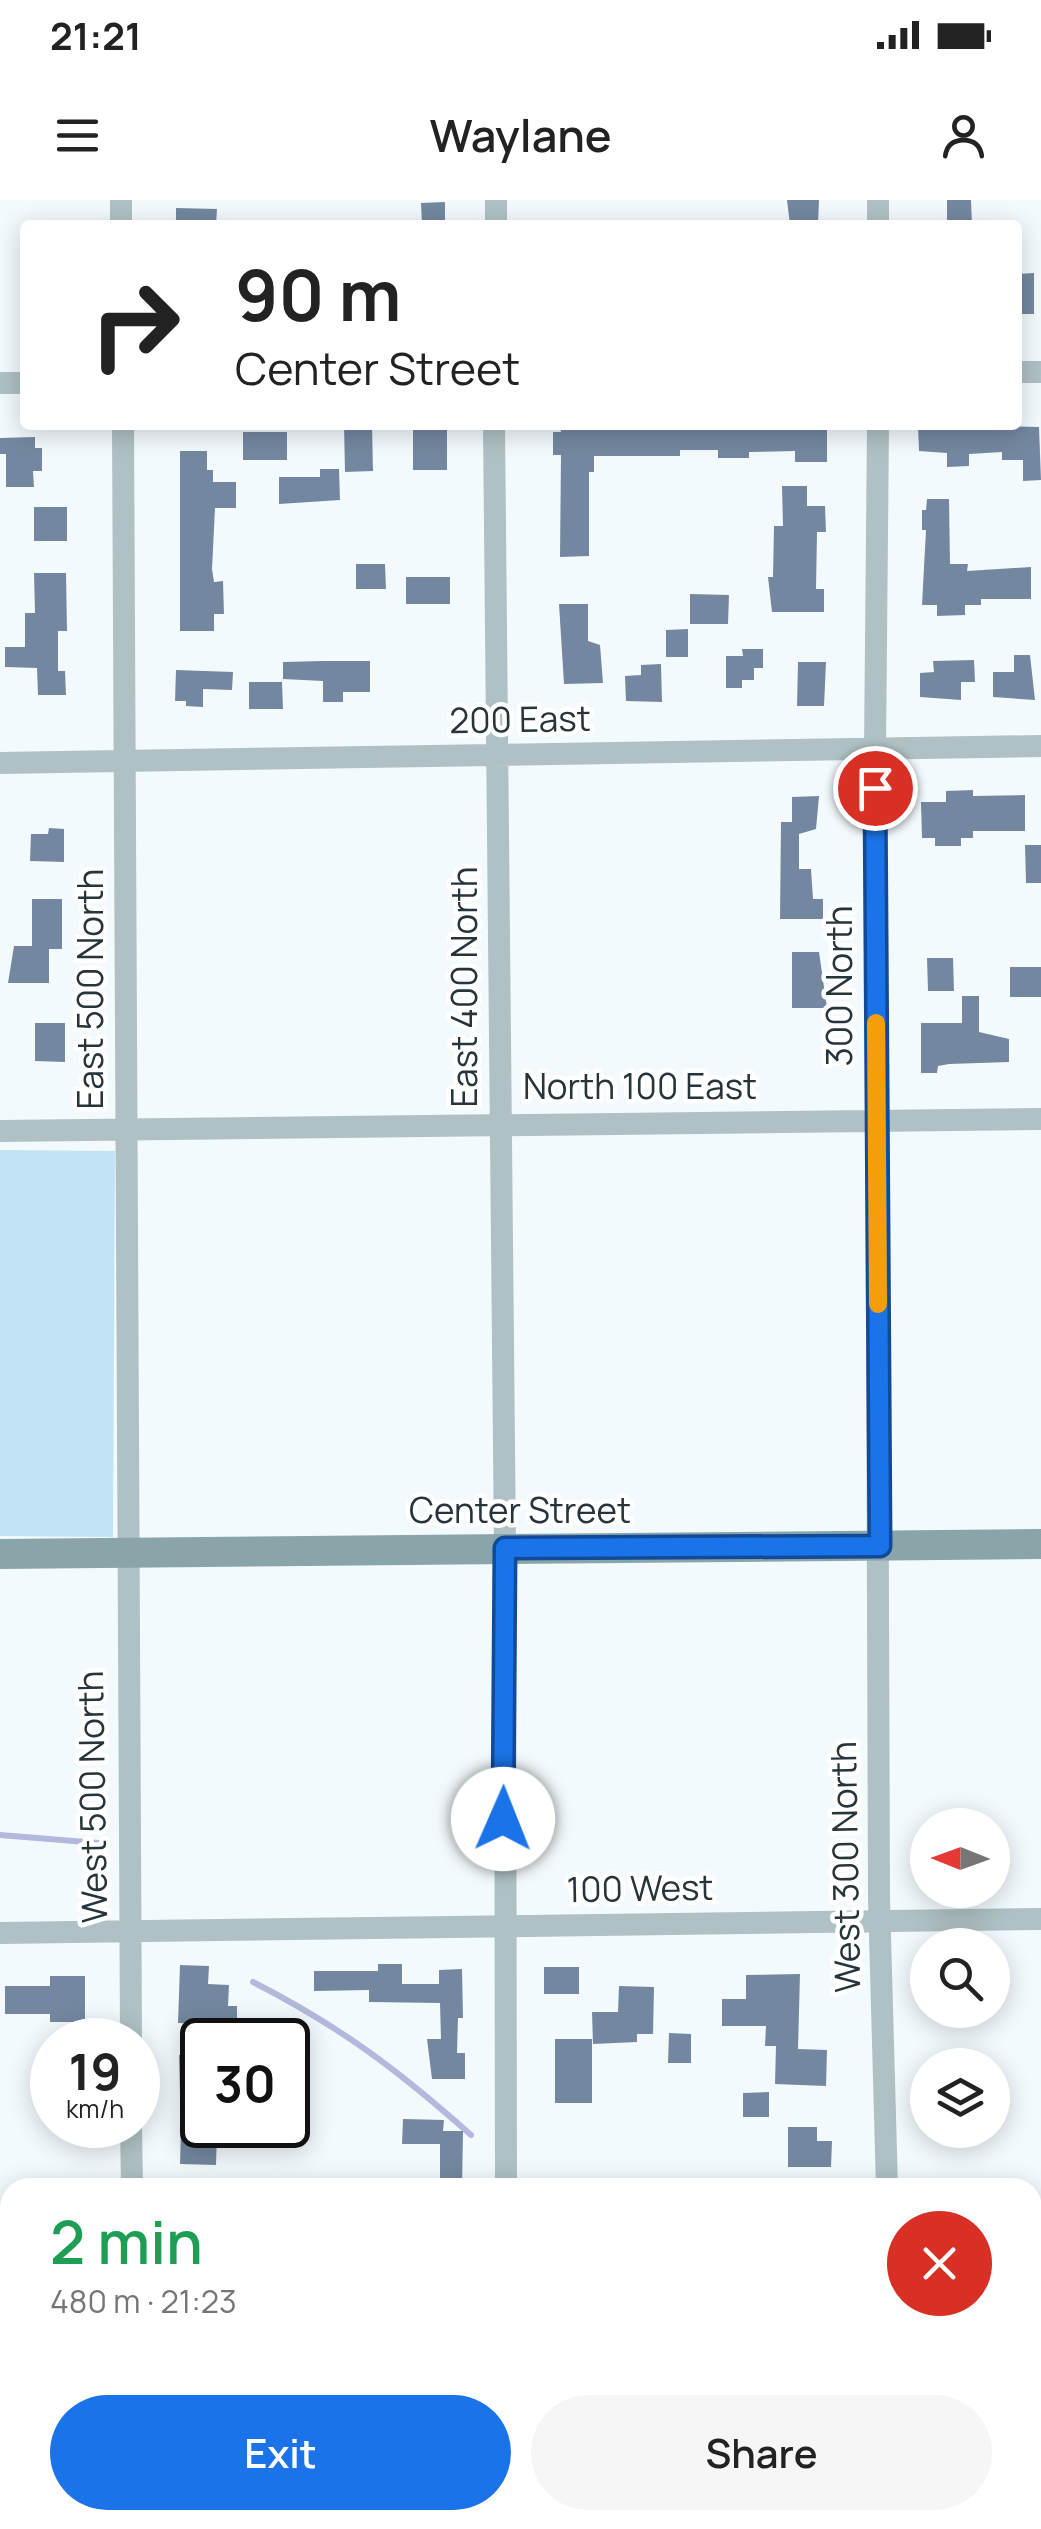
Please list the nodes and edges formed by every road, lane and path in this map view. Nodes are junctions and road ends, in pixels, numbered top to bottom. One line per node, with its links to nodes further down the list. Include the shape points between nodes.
1 (123, 430): 7 (street, East 500 North)
2 (494, 430): 6 (street, East 400 North)
3 (878, 430): 5 (street, 300 North)
4 (1041, 746): 5 (street, 200 East)
5 (874, 750): 6 (street, 200 East); 10 (street, 300 North)
6 (499, 755): 7 (street, 200 East); 11 (street, East 400 North)
7 (126, 761): 8 (street, 200 East); 12 (street, East 500 North)
8 (0, 763)
9 (1041, 1119): 10 (street, North 100 East)
10 (876, 1121): 11 (street, North 100 East); 15 (street, 300 North)
11 (501, 1123): 12 (street, North 100 East); 16 (street, East 400 North)
12 (127, 1129): 13 (street, North 100 East); 17 (street, East 500 North)
13 (0, 1131)
14 (1041, 1544): 15 (street, Center Street)
15 (880, 1546): 16 (street, Center Street); 20 (street, West 300 North)
16 (505, 1548): 17 (street, Center Street); 21 (street, East 400 North)
17 (125, 1552): 18 (street, Center Street); 23 (street, West 500 North)
18 (0, 1554)
19 (1041, 1919): 20 (street, 100 West)
20 (880, 1920): 21 (street, 100 West); 28 (street, West 300 North)
21 (502, 1926): 23 (street, 100 West); 27 (street, East 400 North)
22 (0, 1933): 23 (street, 100 West)
23 (130, 1933): 24 (street, West 500 North)
24 (130, 2018)
25 (131, 2148): 26 (street)
26 (132, 2178)
27 (506, 2178)
28 (887, 2178)

